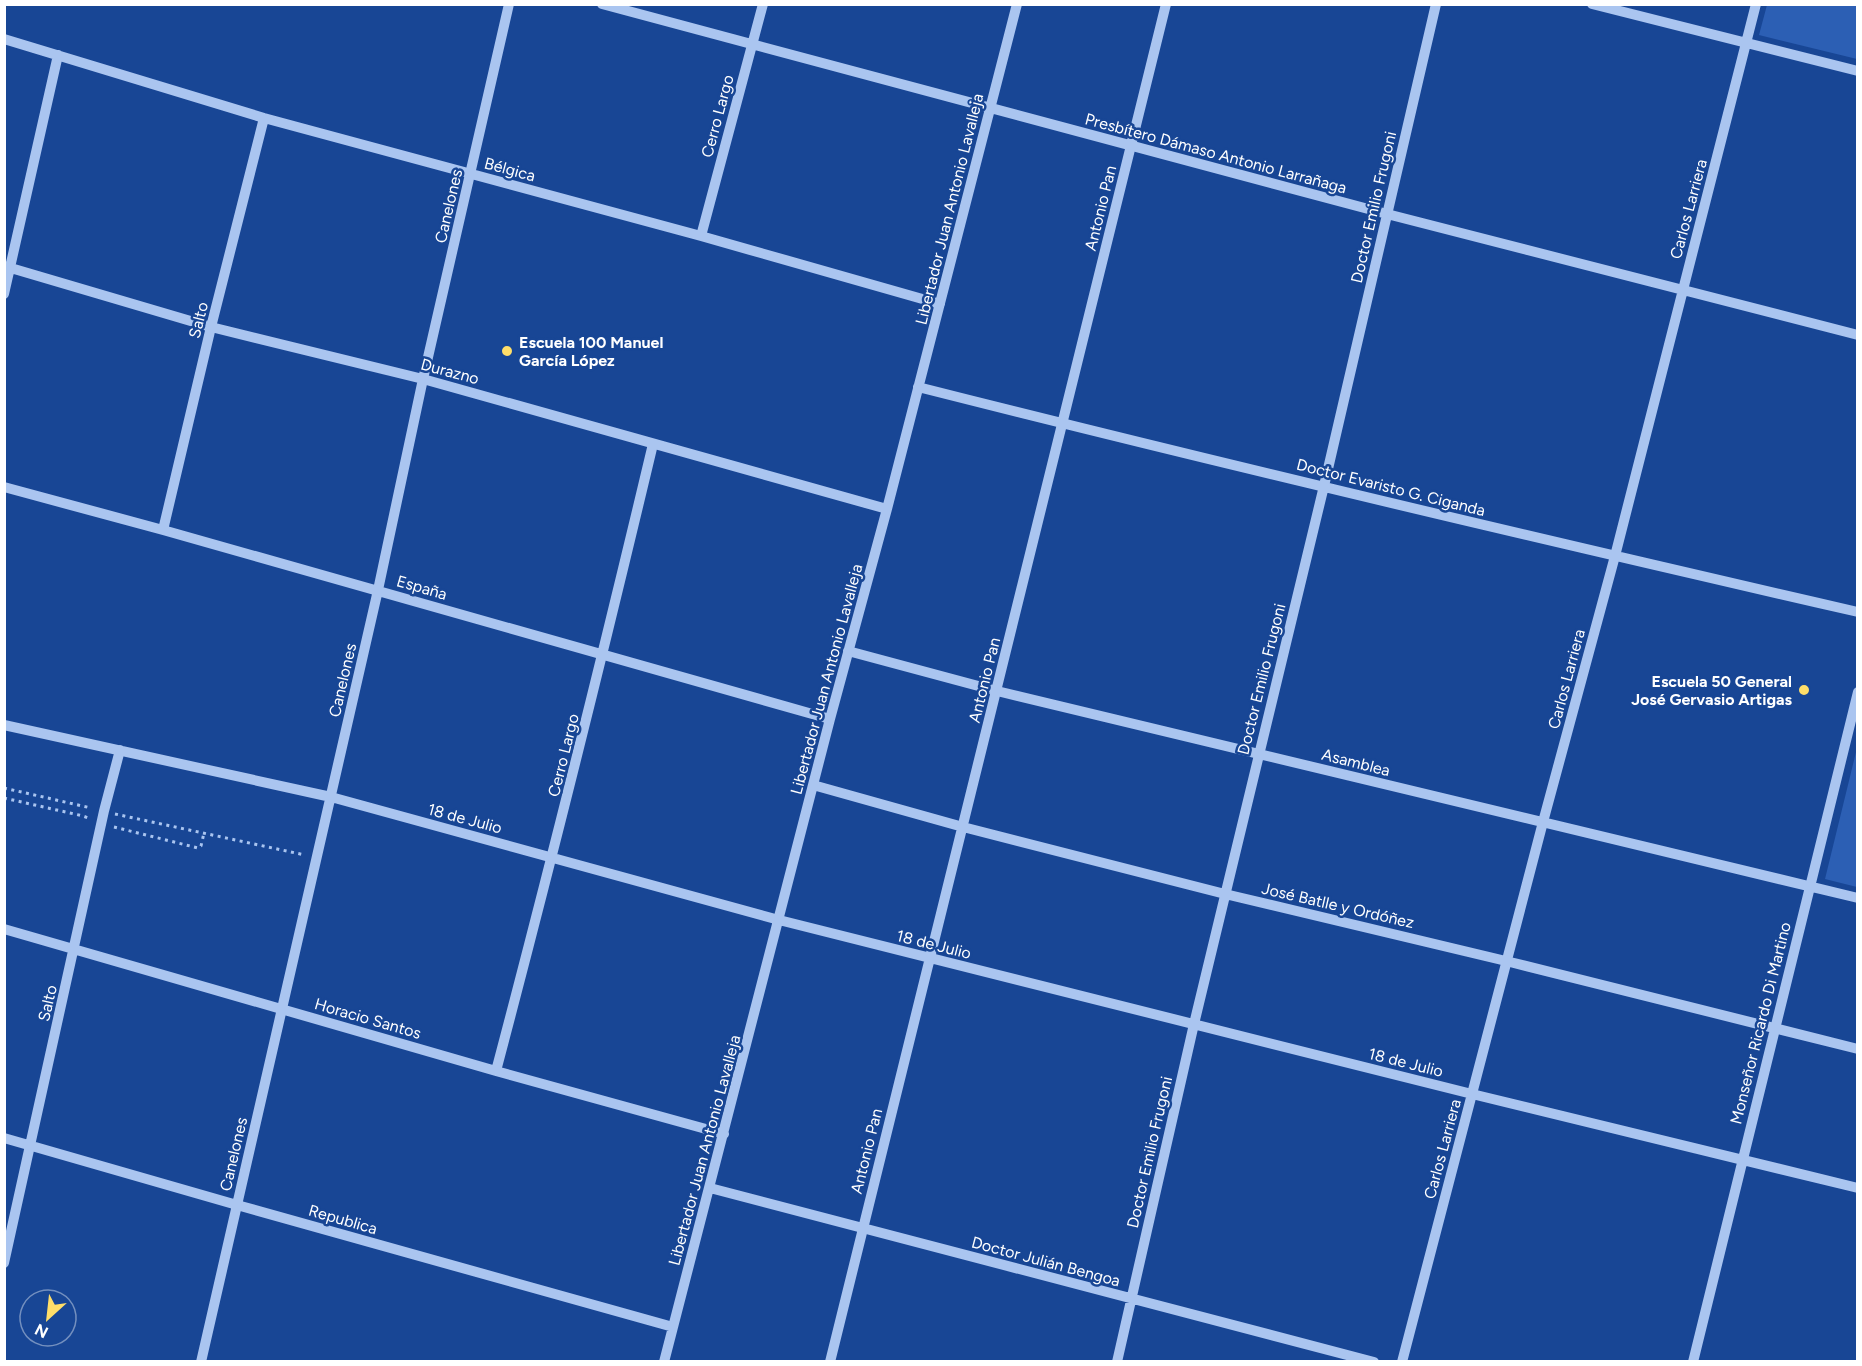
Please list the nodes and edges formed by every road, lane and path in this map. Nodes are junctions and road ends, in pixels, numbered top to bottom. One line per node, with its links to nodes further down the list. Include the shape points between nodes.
1 (509, 4): 17 (street, Canelones)
2 (602, 4): 11 (street, Presbítero Dámaso Antonio Larrañaga)
3 (763, 4): 11 (street, Cerro Largo)
4 (1017, 4): 14 (street, Libertador Juan Antonio Lavalleja)
5 (1166, 4): 16 (street, Antonio Pan)
6 (1436, 4): 18 (street, Doctor Emilio Frugoni)
7 (1592, 4): 10 (street)
8 (1756, 4): 10 (street, Carlos Larriera)
9 (4, 39): 12 (street, Bélgica)
10 (1746, 43): 13 (street); 21 (street, Carlos Larriera)
11 (752, 45): 14 (street, Presbítero Dámaso Antonio Larrañaga); 19 (street, Cerro Largo)
12 (58, 55): 15 (street, Bélgica); 20 (street)
13 (1857, 71)
14 (990, 109): 16 (street, Presbítero Dámaso Antonio Larrañaga); 23 (street, Libertador Juan Antonio Lavalleja)
15 (264, 118): 17 (street, Bélgica); 24 (street, Salto)
16 (1130, 145): 18 (street, Presbítero Dámaso Antonio Larrañaga); 28 (street, Antonio Pan)
17 (471, 174): 19 (street, Bélgica); 26 (street, Canelones)
18 (1387, 214): 21 (street, Presbítero Dámaso Antonio Larrañaga); 30 (street, Doctor Emilio Frugoni)
19 (701, 236): 23 (street, Bélgica)
20 (8, 267): 22 (street); 24 (street, Durazno)
21 (1682, 290): 25 (street, Presbítero Dámaso Antonio Larrañaga); 34 (street, Carlos Larriera)
22 (4, 294)
23 (940, 304): 27 (street, Libertador Juan Antonio Lavalleja)
24 (212, 327): 26 (street, Durazno); 33 (street, Salto)
25 (1857, 335)
26 (423, 379): 29 (street, Durazno); 35 (street, Canelones)
27 (918, 387): 28 (street, Doctor Evaristo G. Ciganda); 32 (street, Libertador Juan Antonio Lavalleja)
28 (1062, 423): 30 (street, Doctor Evaristo G. Ciganda); 39 (street, Antonio Pan)
29 (652, 444): 32 (street, Durazno); 38 (street, Cerro Largo)
30 (1324, 486): 34 (street, Doctor Evaristo G. Ciganda); 44 (street, Doctor Emilio Frugoni)
31 (4, 487): 33 (street, España)
32 (887, 509): 37 (street, Libertador Juan Antonio Lavalleja)
33 (163, 530): 35 (street, España)
34 (1615, 556): 36 (street, Doctor Evaristo G. Ciganda); 47 (street, Carlos Larriera)
35 (378, 590): 38 (street, España); 46 (street, Canelones)
36 (1857, 612)
37 (848, 651): 39 (street, Asamblea); 41 (street, Libertador Juan Antonio Lavalleja)
38 (603, 654): 41 (street, España); 51 (street, Cerro Largo)
39 (997, 691): 44 (street, Asamblea); 48 (street, Antonio Pan)
40 (1857, 692): 52 (street, Monseñor Ricardo Di Martino)
41 (830, 719): 45 (street, Libertador Juan Antonio Lavalleja)
42 (4, 725): 43 (street, 18 de Julio)
43 (120, 750): 46 (street, 18 de Julio); 57 (street, Salto)
44 (1259, 754): 47 (street, Asamblea); 53 (street, Doctor Emilio Frugoni)
45 (813, 784): 48 (street, José Batlle y Ordóñez); 55 (street, Libertador Juan Antonio Lavalleja)
46 (331, 797): 50 (street, Canelones); 51 (street, 18 de Julio)
47 (1543, 822): 52 (street, Asamblea); 59 (street, Carlos Larriera)
48 (963, 827): 53 (street, José Batlle y Ordóñez); 58 (street, Antonio Pan)
49 (204, 833): 50 (path)
50 (316, 858): 60 (street, Canelones)
51 (552, 858): 55 (street, 18 de Julio); 64 (street, Cerro Largo)
52 (1810, 885): 54 (street, Asamblea); 62 (street, Monseñor Ricardo Di Martino)
53 (1225, 894): 59 (street, José Batlle y Ordóñez); 61 (street, Doctor Emilio Frugoni)
54 (1857, 898)
55 (779, 920): 58 (street, 18 de Julio); 66 (street, Libertador Juan Antonio Lavalleja)
56 (4, 929): 57 (street, Horacio Santos)
57 (74, 948): 60 (street, Horacio Santos); 68 (street, Salto)
58 (929, 958): 61 (street, 18 de Julio); 73 (street, Antonio Pan)
59 (1506, 961): 62 (street, José Batlle y Ordóñez); 65 (street, Carlos Larriera)
60 (280, 1009): 64 (street, Horacio Santos); 72 (street, Canelones)
61 (1194, 1024): 65 (street, 18 de Julio); 75 (street, Doctor Emilio Frugoni)
62 (1774, 1029): 63 (street, José Batlle y Ordóñez); 69 (street, Monseñor Ricardo Di Martino)
63 (1857, 1049)
64 (496, 1071): 66 (street, Horacio Santos)
65 (1472, 1094): 69 (street, 18 de Julio); 82 (street, Carlos Larriera)
66 (724, 1134): 70 (street, Libertador Juan Antonio Lavalleja)
67 (4, 1138): 68 (street, Republica)
68 (30, 1145): 72 (street, Republica); 74 (street, Salto)
69 (1743, 1159): 71 (street, 18 de Julio); 83 (street, Monseñor Ricardo Di Martino)
70 (710, 1188): 73 (street, Doctor Julián Bengoa); 76 (street, Libertador Juan Antonio Lavalleja)
71 (1857, 1188)
72 (237, 1205): 76 (street, Republica); 77 (street, Canelones)
73 (862, 1228): 75 (street, Doctor Julián Bengoa); 79 (street, Antonio Pan)
74 (4, 1263)
75 (1132, 1299): 80 (street, Doctor Emilio Frugoni); 81 (street, Doctor Julián Bengoa)
76 (673, 1327): 78 (street, Libertador Juan Antonio Lavalleja)
77 (201, 1362)
78 (664, 1362)
79 (830, 1362)
80 (1117, 1362)
81 (1374, 1362)
82 (1402, 1362)
83 (1693, 1362)

